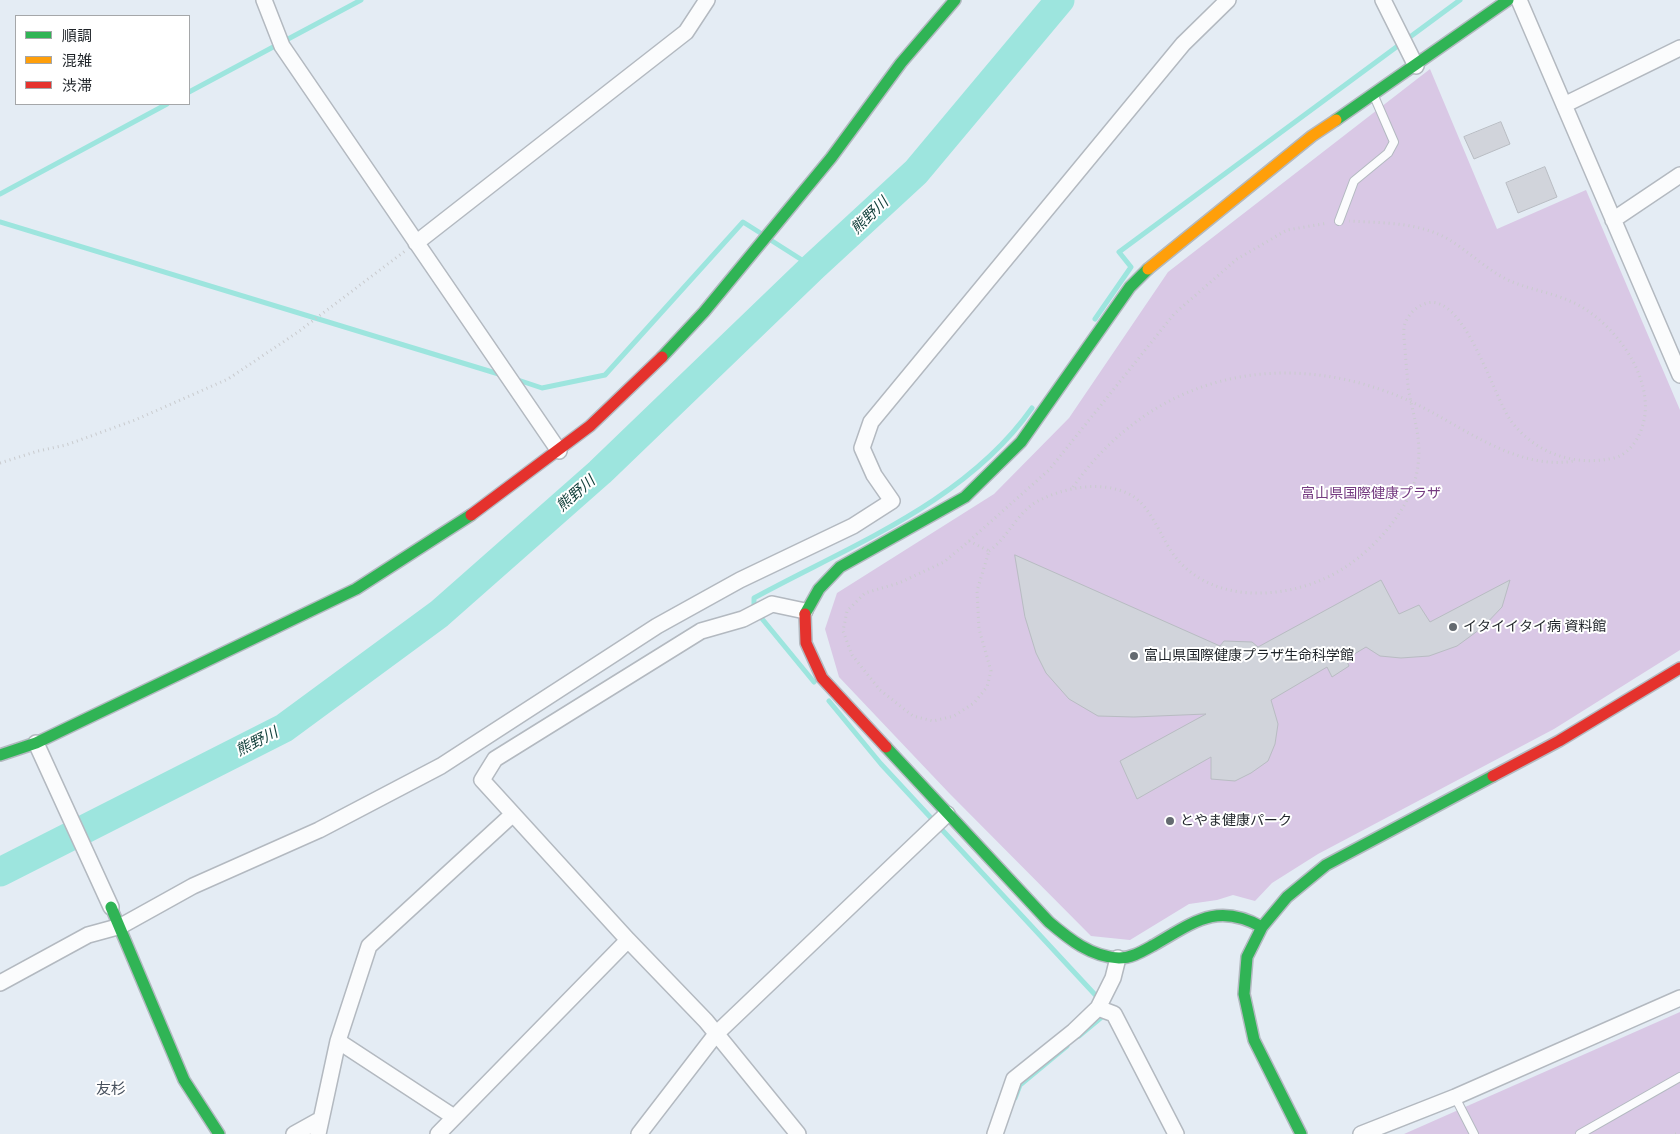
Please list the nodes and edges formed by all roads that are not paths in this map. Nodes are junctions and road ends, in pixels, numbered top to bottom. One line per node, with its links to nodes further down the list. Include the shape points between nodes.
1 (264, 0): 15 (street, via 282,46)
2 (708, 0): 15 (street, via 686,32)
3 (955, 0): 18 (street, via 901,63 831,158 704,312 648,372)
4 (1228, 0): 26 (street, via 1183,44 871,422 862,448 874,475 892,501 853,526 740,580 657,626 441,766 319,830 193,886)
5 (1383, 0): 9 (street)
6 (1508, 0): 9 (street)
7 (1519, 0): 11 (street)
8 (1680, 48): 11 (street)
9 (1416, 66): 10 (street)
10 (1374, 94): 14 (lane, via 1394,142 1388,153 1354,181); 19 (street, via 1312,136 1140,276 1021,442 965,497 840,567 819,589)
11 (1564, 105): 13 (street)
12 (1680, 175): 13 (street)
13 (1613, 220): 16 (street)
14 (1339, 221)
15 (416, 243): 18 (street)
16 (1677, 360): 17 (street)
17 (1680, 376)
18 (559, 451): 21 (street, via 454,527 356,589)
19 (805, 611): 23 (street, via 772,604 743,619 701,631 495,759 482,780); 24 (street, via 806,643 822,678)
20 (1680, 668): 27 (street, via 1559,741 1326,865 1287,897)
21 (36, 743): 22 (street); 25 (street)
22 (0, 755)
23 (513, 814): 28 (street); 34 (street, via 369,946)
24 (947, 814): 29 (street, via 1049,922 1089,952); 33 (street)
25 (111, 907): 26 (street)
26 (121, 926): 30 (street, via 88,935); 39 (street, via 184,1080)
27 (1262, 927): 29 (street, via 1240,914 1214,914 1133,957); 47 (street, via 1247,957 1244,994 1254,1040)
28 (628, 940): 33 (street); 37 (street)
29 (1118, 958): 32 (street, via 1113,978)
30 (0, 983)
31 (1680, 998): 36 (street)
32 (1098, 1008): 45 (street, via 1014,1079); 46 (street, via 1114,1014)
33 (716, 1034): 43 (street); 44 (street)
34 (338, 1041): 37 (street); 38 (street)
35 (1680, 1078): 50 (lane)
36 (1455, 1097): 48 (street); 49 (lane)
37 (454, 1117): 42 (street)
38 (321, 1119): 40 (street); 41 (street)
39 (219, 1134)
40 (294, 1134)
41 (318, 1134)
42 (438, 1134)
43 (639, 1134)
44 (798, 1134)
45 (995, 1134)
46 (1176, 1134)
47 (1300, 1134)
48 (1361, 1134)
49 (1474, 1134)
50 (1580, 1134)

